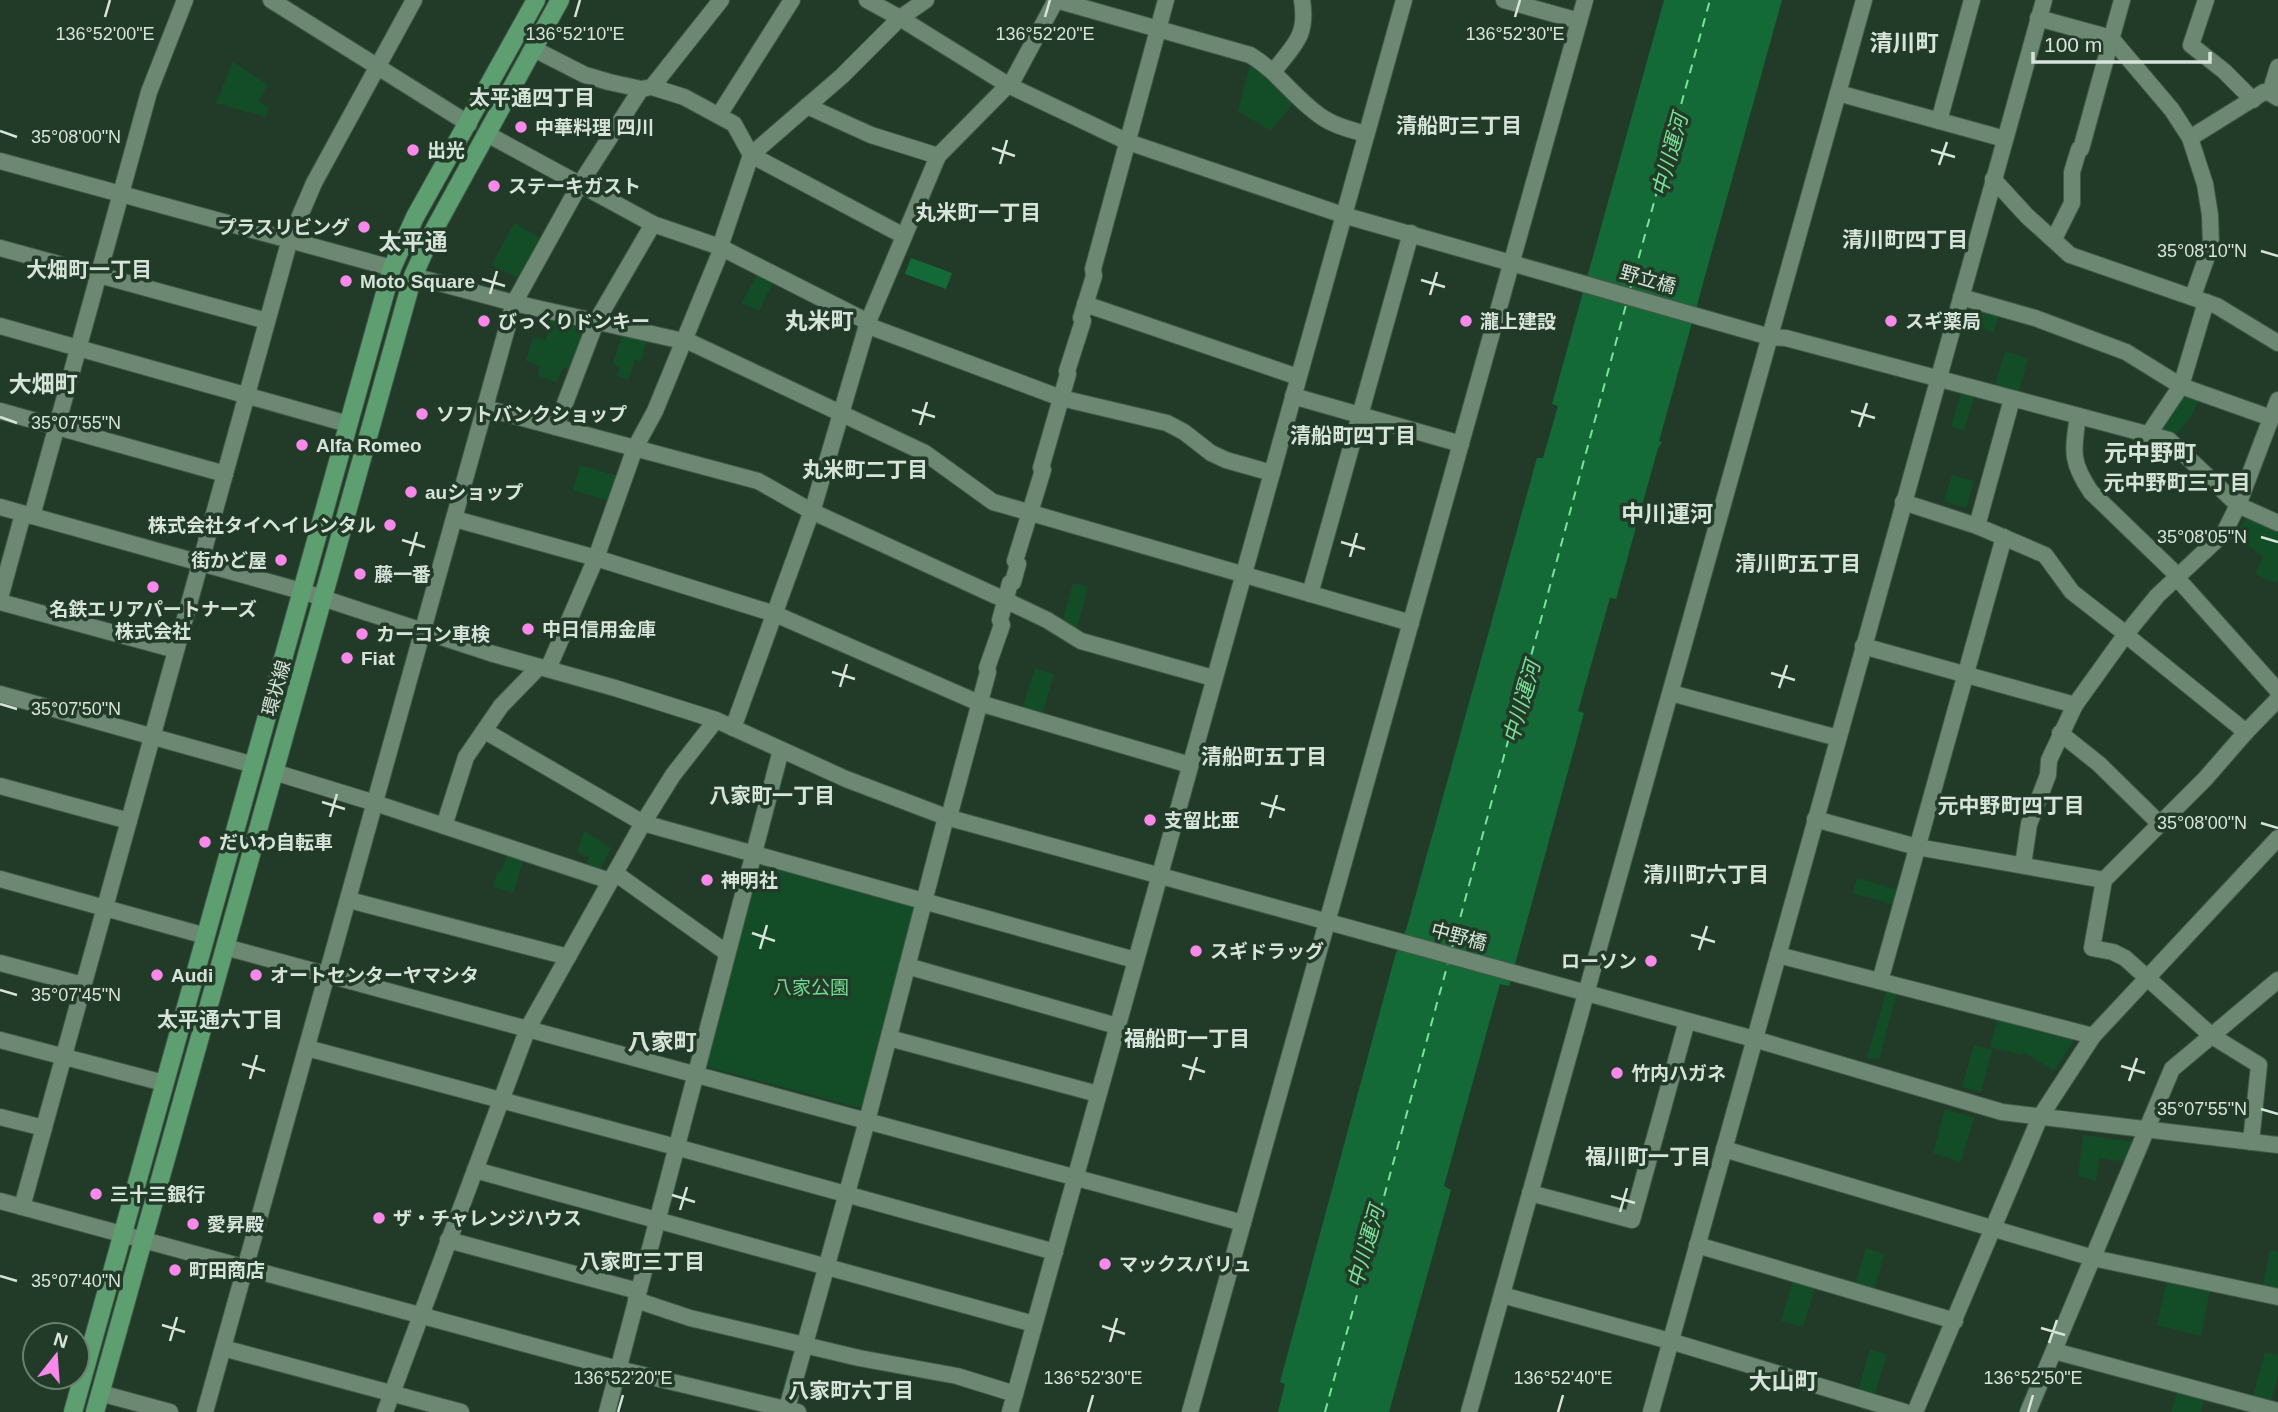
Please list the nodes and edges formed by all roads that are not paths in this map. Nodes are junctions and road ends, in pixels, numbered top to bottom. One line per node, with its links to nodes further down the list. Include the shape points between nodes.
1 (185, 0): 48 (street, via 149,92)
2 (271, 0): 27 (street)
3 (414, 0): 27 (street)
4 (536, 0): 37 (main road, 環状線)
5 (561, 0): 25 (main road, 環状線)
6 (721, 0): 30 (street)
7 (792, 0): 35 (street)
8 (867, 0): 21 (street, 野立橋)
9 (926, 0): 21 (street)
10 (1056, 0): 23 (street); 29 (street)
11 (1166, 0): 23 (street)
12 (1302, 0): 28 (street, via 1302,31)
13 (1404, 0): 39 (street)
14 (1504, 0): 22 (street)
15 (1585, 0): 22 (street)
16 (1864, 0): 31 (street)
17 (1972, 0): 36 (street)
18 (2122, 0): 24 (street)
19 (2206, 0): 33 (street, via 2191,45)
20 (2039, 5): 24 (street); 41 (street)
21 (900, 18): 29 (street, 野立橋); 34 (street)
22 (1579, 21): 57 (street)
23 (1158, 29): 28 (street, via 1250,55); 42 (street)
24 (2111, 38): 40 (street); 54 (street, via 2072,172 2072,203)
25 (534, 49): 30 (street, via 586,75); 38 (main road, 環状線)
26 (2278, 67): 32 (street)
27 (378, 68): 37 (street); 53 (street, via 314,183)
28 (1273, 72): 39 (street, via 1322,118)
29 (1008, 85): 42 (street, 野立橋); 44 (street)
30 (647, 88): 35 (street, via 684,97); 47 (street)
31 (1838, 93): 36 (street); 69 (street)
32 (2274, 95): 33 (street, via 2264,92)
33 (2253, 100): 40 (street)
34 (807, 106): 43 (street); 44 (street, via 871,135)
35 (719, 115): 43 (street, via 734,124)
36 (1939, 121): 41 (street)
37 (469, 124): 58 (main road, 環状線, via 415,217)
38 (487, 134): 47 (street); 60 (main road, 環状線)
39 (1366, 134): 49 (street)
40 (2190, 138): 62 (street, via 2210,215 2211,245)
41 (2005, 139): 46 (street)
42 (1128, 142): 49 (street, 野立橋); 64 (street)
43 (751, 155): 52 (street); 56 (street)
44 (938, 156): 52 (street)
45 (0, 161): 48 (street)
46 (1993, 179): 54 (street); 61 (street)
47 (580, 184): 50 (street); 63 (street)
48 (122, 194): 53 (street); 59 (street)
49 (1343, 215): 51 (street, 野立橋); 73 (street)
50 (653, 224): 56 (street); 66 (street)
51 (1411, 233): 57 (street, 野立橋); 84 (street)
52 (904, 236): 67 (street)
53 (290, 239): 58 (street); 65 (street)
54 (2053, 239): 62 (street, via 2070,255)
55 (0, 248): 59 (street)
56 (721, 248): 67 (street); 70 (street)
57 (1512, 262): 69 (street, 野立橋); 91 (street)
58 (392, 268): 87 (main road, 環状線)
59 (100, 275): 65 (street); 72 (street)
60 (413, 276): 63 (street); 111 (main road, 環状線)
61 (1961, 297): 74 (street); 75 (street, via 2126,352)
62 (2200, 299): 71 (street); 75 (street)
63 (514, 303): 66 (street); 81 (street)
64 (1085, 304): 73 (street); 78 (street)
65 (267, 321): 76 (street)
66 (596, 322): 70 (street); 89 (street)
67 (867, 323): 78 (street); 83 (street)
68 (0, 326): 72 (street)
69 (1770, 337): 74 (street, 野立橋); 124 (street)
70 (683, 342): 83 (street); 92 (street)
71 (2278, 344)
72 (79, 348): 76 (street); 88 (street)
73 (1298, 377): 77 (street)
74 (1937, 379): 79 (street, 野立橋); 95 (street)
75 (2181, 387): 86 (street); 90 (street)
76 (247, 395): 87 (street); 94 (street)
77 (1293, 396): 84 (street); 93 (street)
78 (1061, 398): 93 (street, via 1167,423 1211,453); 99 (street)
79 (2012, 399): 85 (street, 野立橋); 103 (street)
80 (2278, 400): 86 (street)
81 (485, 408): 89 (street); 101 (street)
82 (0, 411): 88 (street)
83 (841, 412): 98 (street); 99 (street, via 925,453 993,502)
84 (1360, 415): 91 (street); 110 (street)
85 (2078, 416): 90 (street, 野立橋); 108 (street, via 2073,455 2084,482)
86 (2271, 418): 96 (street)
87 (348, 424): 109 (main road, 環状線)
88 (57, 427): 94 (street); 100 (street)
89 (556, 427): 92 (street)
90 (2148, 435): 96 (street, 野立橋, via 2169,440)
91 (1461, 444): 115 (street)
92 (635, 448): 98 (street, via 758,481); 105 (street)
93 (1272, 473): 107 (street)
94 (225, 474): 106 (street)
95 (1903, 502): 103 (street); 118 (street)
96 (2238, 505): 102 (street, 野立橋); 108 (street, via 2224,533)
97 (0, 507): 100 (street, 中野橋)
98 (811, 511): 113 (street); 114 (street)
99 (1031, 512): 107 (street); 113 (street)
100 (28, 515): 106 (street, 中野橋); 112 (street)
101 (455, 519): 105 (street); 116 (street)
102 (2278, 523)
103 (1977, 526): 104 (street)
104 (2004, 537): 117 (street, via 2045,555 2072,592); 121 (street)
105 (596, 558): 114 (street); 120 (street)
106 (201, 562): 109 (street, 中野橋); 119 (street)
107 (1244, 574): 110 (street); 122 (street)
108 (2177, 576): 117 (street); 123 (street)
109 (301, 591): 111 (street, 中野橋); 137 (main road, 環状線)
110 (1310, 594): 115 (street)
111 (322, 598): 116 (street, 中野橋); 139 (main road, 環状線)
112 (0, 600): 119 (street)
113 (1005, 600): 122 (street, via 1081,641); 127 (street)
114 (775, 614): 127 (street); 130 (street)
115 (1411, 623): 159 (street)
116 (424, 630): 120 (street, 中野橋); 141 (street)
117 (2126, 635): 128 (street); 132 (street)
118 (1863, 646): 121 (street); 135 (street)
119 (176, 650): 134 (street)
120 (544, 668): 129 (street, 中野橋); 131 (street, via 501,706)
121 (1965, 674): 128 (street); 149 (street)
122 (1213, 678): 138 (street)
123 (2278, 691)
124 (1671, 693): 135 (street); 173 (street)
125 (0, 695): 134 (street)
126 (2278, 699): 132 (street)
127 (979, 703): 138 (street); 142 (street)
128 (2075, 705): 133 (street)
129 (716, 720): 130 (street, 中野橋); 145 (street)
130 (733, 728): 136 (street, 中野橋)
131 (485, 730): 145 (street); 147 (street, via 466,757)
132 (2246, 732): 146 (street)
133 (2060, 733): 146 (street); 151 (street, via 2029,824)
134 (152, 737): 137 (street); 144 (street)
135 (1838, 738): 143 (street)
136 (781, 750): 142 (street, 中野橋); 150 (street)
137 (254, 765): 160 (main road, 環状線)
138 (1190, 765): 152 (street)
139 (274, 772): 141 (street); 161 (main road, 環状線)
140 (0, 786): 144 (street)
141 (375, 803): 147 (street); 156 (street)
142 (947, 817): 152 (street, 中野橋); 157 (street)
143 (1815, 819): 149 (street); 163 (street)
144 (129, 821): 158 (street)
145 (643, 823): 150 (street); 153 (street)
146 (2160, 824): 155 (street)
147 (444, 826): 153 (street)
148 (2278, 838): 169 (street)
149 (1917, 847): 151 (street); 170 (street)
150 (753, 855): 157 (street); 162 (street)
151 (2023, 865): 155 (street)
152 (1159, 875): 159 (street, 中野橋); 165 (street)
153 (612, 877): 162 (street); 164 (street)
154 (0, 879): 158 (street)
155 (2104, 880): 169 (street, via 2092,948 2125,958)
156 (349, 900): 164 (street); 168 (street)
157 (924, 902): 165 (street); 167 (street)
158 (105, 908): 160 (street); 171 (street)
159 (1328, 922): 173 (street, 中野橋); 204 (street)
160 (206, 936): 185 (main road, 環状線)
161 (225, 947): 168 (street); 207 (main road, 環状線)
162 (727, 953): 184 (street)
163 (1777, 955): 170 (street); 180 (street)
164 (568, 957): 176 (street)
165 (1135, 960): 175 (street)
166 (0, 963): 171 (street)
167 (907, 966): 175 (street); 179 (street)
168 (328, 974): 176 (street); 182 (street)
169 (2148, 977): 177 (street); 178 (street)
170 (1880, 981): 177 (street)
171 (83, 985): 183 (street)
172 (2275, 988): 178 (street)
173 (1586, 993): 174 (street, 中野橋); 199 (street)
174 (1687, 1021): 180 (street, 中野橋); 199 (street, via 1632,1220)
175 (1117, 1026): 186 (street)
176 (528, 1028): 184 (street); 187 (street)
177 (2093, 1036): 188 (street)
178 (2212, 1037): 192 (street, via 2172,1069); 193 (street, via 2259,1065)
179 (889, 1038): 186 (street); 190 (street)
180 (1754, 1039): 188 (street, 中野橋, via 2002,1112); 196 (street)
181 (0, 1040): 183 (street)
182 (307, 1048): 187 (street); 213 (street)
183 (64, 1057): 185 (street); 191 (street)
184 (695, 1074): 190 (street); 195 (street)
185 (164, 1083): 206 (main road, 環状線)
186 (1098, 1094): 198 (street)
187 (502, 1100): 195 (street); 197 (street)
188 (2040, 1116): 192 (street, 中野橋); 205 (street)
189 (0, 1117): 191 (street)
190 (867, 1121): 198 (street); 200 (street)
191 (44, 1128): 202 (street)
192 (2148, 1129): 193 (street, 中野橋); 211 (street)
193 (2251, 1142): 194 (street, 中野橋)
194 (2278, 1145)
195 (676, 1147): 200 (street); 203 (street)
196 (1724, 1149): 205 (street); 209 (street)
197 (475, 1170): 203 (street); 208 (street)
198 (1075, 1178): 204 (street); 210 (street)
199 (1530, 1193): 214 (street)
200 (846, 1194): 210 (street); 212 (street)
201 (0, 1201): 202 (street)
202 (22, 1206): 206 (street)
203 (657, 1220): 212 (street); 215 (street)
204 (1243, 1223): 238 (street)
205 (1994, 1229): 211 (street); 218 (street)
206 (123, 1234): 207 (street); 230 (main road, 環状線)
207 (144, 1240): 213 (street); 225 (main road, 環状線)
208 (449, 1240): 215 (street); 217 (street)
209 (1697, 1245): 218 (street); 220 (street)
210 (1055, 1252): 219 (street)
211 (2093, 1258): 216 (street); 223 (street)
212 (825, 1266): 219 (street); 221 (street)
213 (246, 1268): 217 (street); 222 (street)
214 (1502, 1294): 220 (street); 239 (street)
215 (637, 1295): 221 (street, via 690,1318); 224 (street)
216 (2278, 1297)
217 (420, 1315): 224 (street); 226 (street)
218 (1955, 1321): 242 (street)
219 (1034, 1324): 227 (street)
220 (1670, 1341): 240 (street); 241 (street)
221 (804, 1344): 227 (street, via 957,1376); 229 (street)
222 (223, 1349): 226 (street); 233 (street)
223 (2054, 1351): 228 (street); 243 (street)
224 (618, 1369): 229 (street); 236 (street)
225 (100, 1393): 231 (main road, 環状線); 232 (street)
226 (392, 1394): 234 (street); 235 (street)
227 (1015, 1394): 237 (street)
228 (2278, 1410)
229 (790, 1411)
230 (73, 1412)
231 (95, 1412)
232 (170, 1412)
233 (205, 1412)
234 (385, 1412)
235 (461, 1412)
236 (607, 1412)
237 (1010, 1412)
238 (1190, 1412)
239 (1469, 1412)
240 (1651, 1412)
241 (1905, 1412)
242 (1916, 1412)
243 (2028, 1412)

